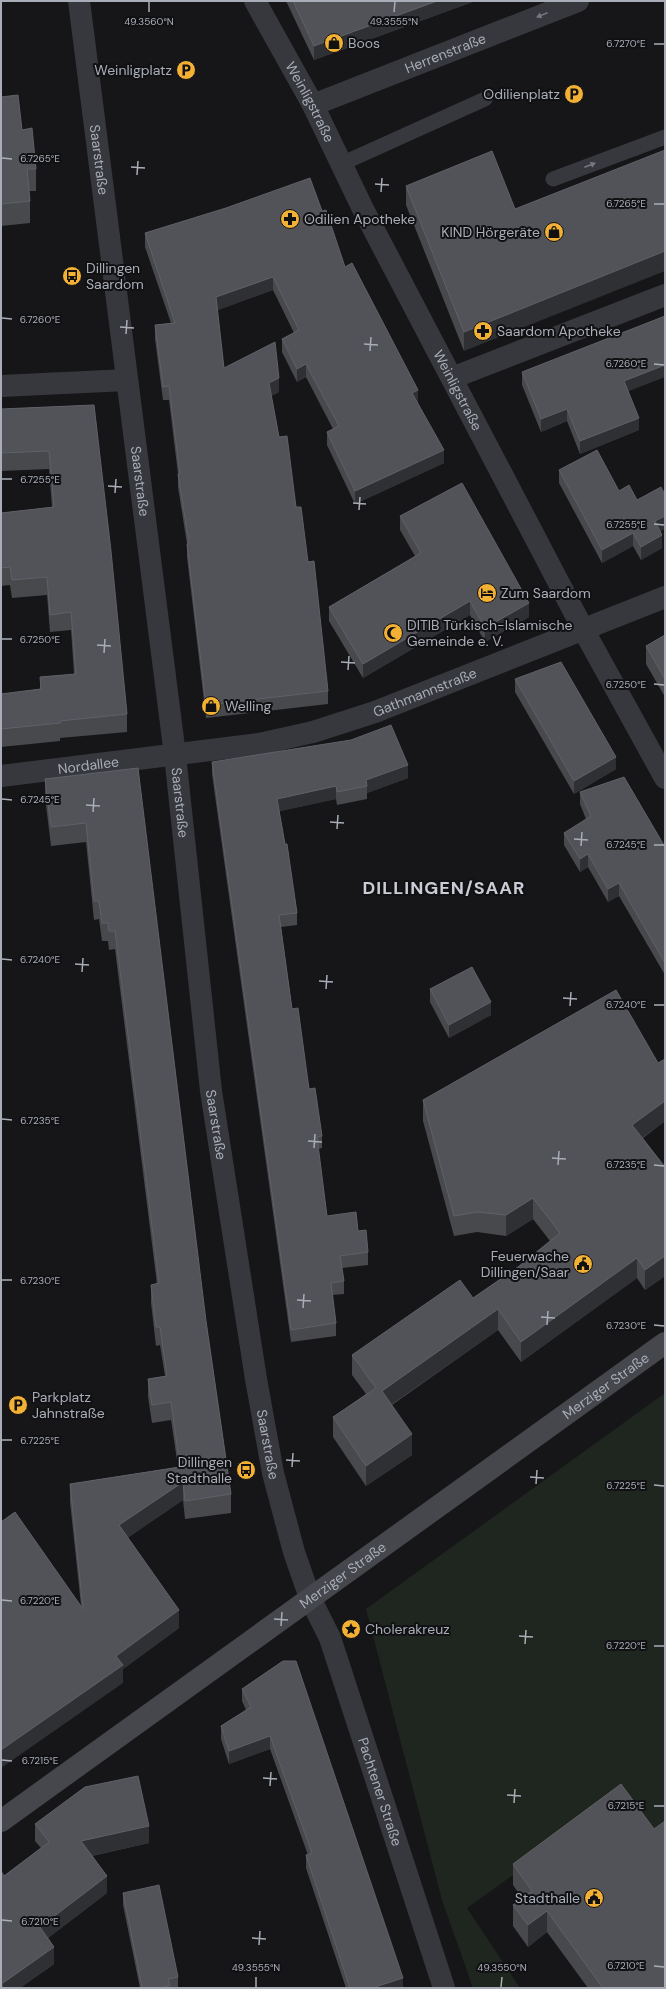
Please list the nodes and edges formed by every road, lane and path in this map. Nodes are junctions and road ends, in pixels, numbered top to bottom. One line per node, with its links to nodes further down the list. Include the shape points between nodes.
1 (79, 1): 11 (street, Saarstraße)
2 (255, 1): 5 (street, Weinligstraße)
3 (578, 1): 5 (street, Herrenstraße, one-way to 5)
4 (485, 99): 7 (lane)
5 (313, 105): 7 (street, Weinligstraße)
6 (665, 137): 8 (lane, one-way to 6)
7 (341, 164): 10 (street, Weinligstraße)
8 (553, 179)
9 (665, 295): 10 (street)
10 (452, 378): 14 (street, Weinligstraße)
11 (127, 380): 12 (street); 15 (street, Saarstraße)
12 (1, 386)
13 (665, 597): 14 (street, Gathmannstraße)
14 (583, 629): 15 (street, Gathmannstraße, via 375,712 320,730 259,744); 17 (street, Weinligstraße)
15 (175, 755): 16 (street, Nordallee); 19 (street, Saarstraße, via 212,1091 256,1379 273,1473 294,1552)
16 (1, 776)
17 (665, 778)
18 (665, 1343): 19 (main road, Merziger Straße)
19 (310, 1598): 20 (main road, Merziger Straße); 21 (street, Pachtener Straße, via 330,1638)
20 (1, 1821)
21 (444, 1988)

